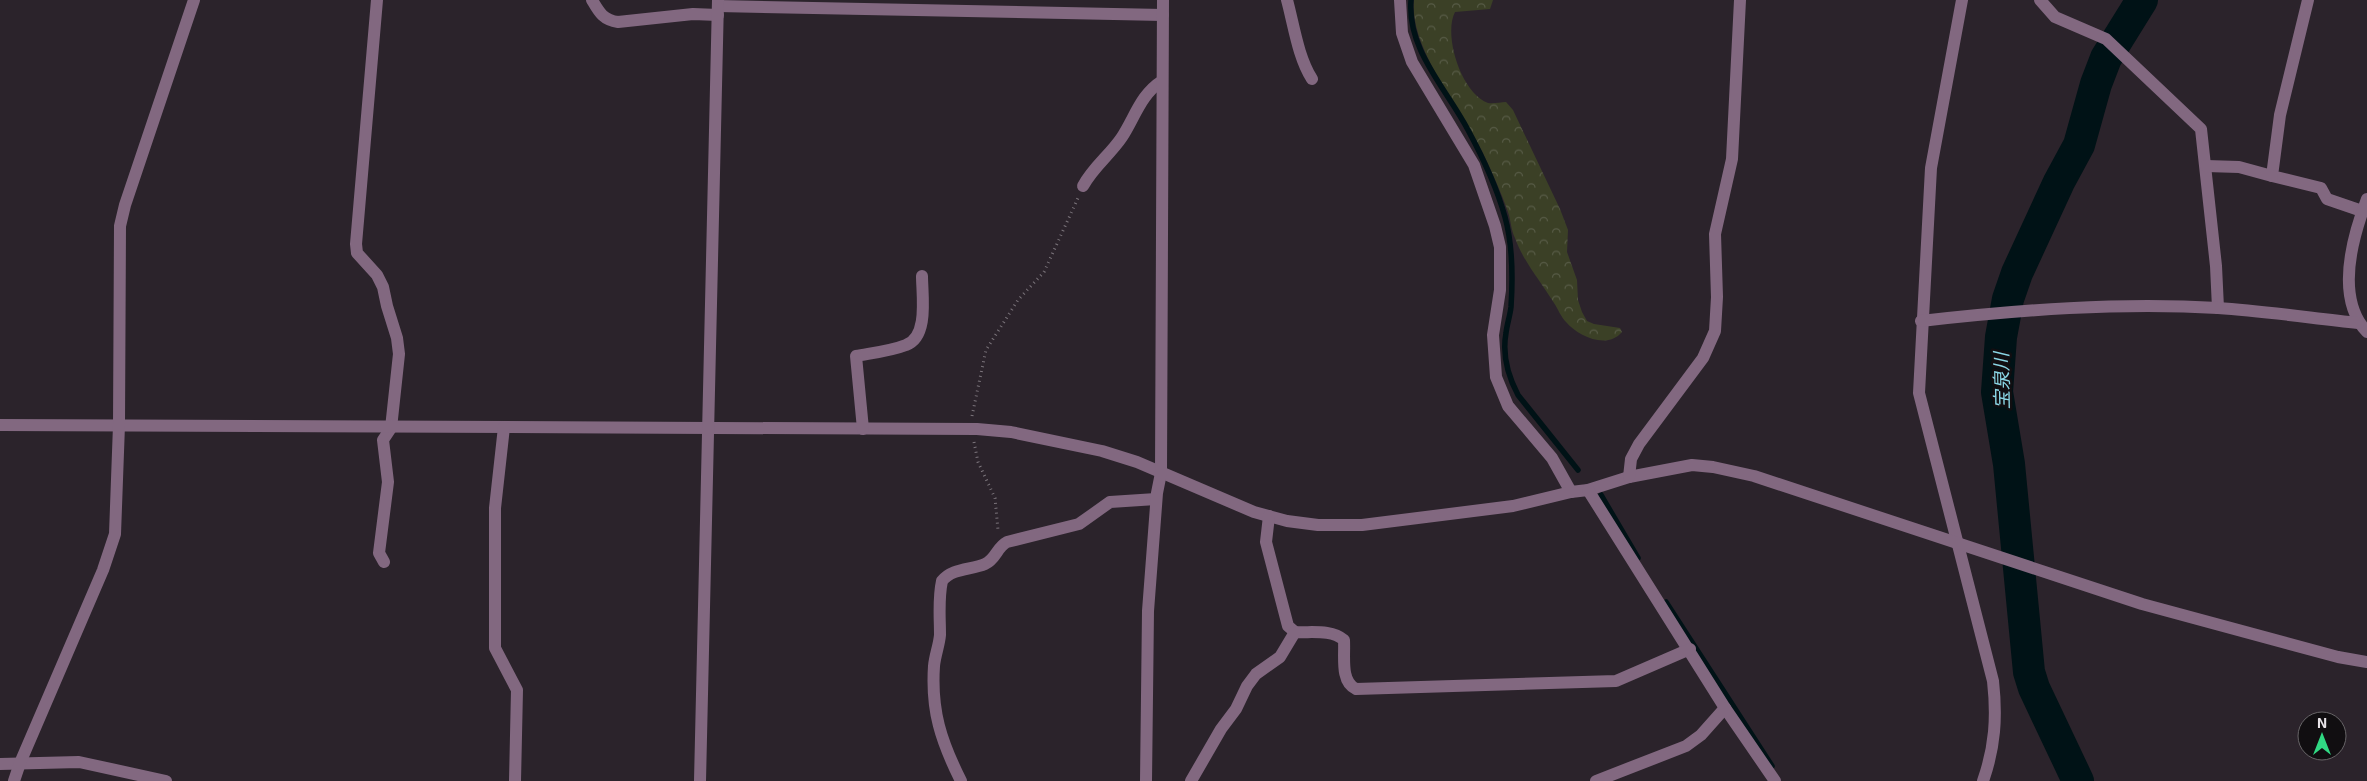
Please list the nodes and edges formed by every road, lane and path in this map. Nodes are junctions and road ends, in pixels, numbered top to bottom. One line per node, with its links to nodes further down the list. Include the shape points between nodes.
1 (194, 0): 24 (street, via 120,226)
2 (377, 0): 27 (street, via 356,244 357,253 377,275 383,287 397,338 399,354)
3 (592, 0): 11 (street, via 608,21 618,22 693,14)
4 (1163, 0): 12 (street)
5 (1288, 0): 13 (street, via 1302,55)
6 (1400, 0): 34 (street, via 1402,33 1412,62 1474,165 1495,226 1500,247 1500,290 1493,335 1498,384 1508,406 1552,458)
7 (1740, 0): 32 (street, via 1732,158 1716,234 1718,297 1715,331 1703,358 1639,444 1631,459)
8 (1962, 0): 21 (street, via 1931,168)
9 (2040, 0): 15 (street, via 2055,18 2106,38 2197,123 2203,137)
10 (2308, 0): 16 (street, via 2280,115)
11 (718, 7): 12 (street); 28 (street)
12 (1163, 15): 14 (street)
13 (1312, 79)
14 (1162, 81): 17 (street, via 1150,89 1122,137 1089,174); 31 (street)
15 (2206, 166): 16 (street, via 2239,166); 20 (street)
16 (2272, 176): 18 (street, via 2321,188 2327,199)
17 (1083, 186): 30 (path, via 1044,272 1018,300 986,350 972,412)
18 (2365, 205): 22 (street, via 2352,250 2349,283)
19 (922, 276): 29 (street, via 922,318 914,339 907,345 856,356)
20 (2218, 308): 21 (street, via 2115,307); 22 (street)
21 (1921, 321): 37 (street, via 1921,409)
22 (2358, 323): 23 (street)
23 (2367, 332)
24 (119, 425): 25 (street); 27 (street); 44 (street, via 117,519 110,552)
25 (0, 426)
26 (504, 427): 27 (street); 28 (street); 48 (street, via 495,508 495,648 517,690)
27 (390, 428): 39 (street, via 383,440 388,482 379,552)
28 (708, 428): 29 (street); 49 (street)
29 (863, 429): 30 (street)
30 (972, 429): 31 (street, via 1011,432 1102,451); 38 (path, via 978,462 995,498)
31 (1161, 473): 35 (street); 36 (street)
32 (1629, 477): 33 (street); 37 (street, via 1692,466 1713,467 1754,476)
33 (1588, 490): 34 (street); 41 (street)
34 (1571, 492): 36 (street, via 1513,506 1362,525 1318,525 1287,522)
35 (1156, 499): 38 (street, via 1110,502 1079,524); 51 (street, via 1148,611)
36 (1269, 516): 40 (street, via 1266,542 1283,614)
37 (1958, 542): 42 (street, via 2142,604); 55 (street, via 1983,634 1996,708 1995,739)
38 (1000, 546): 50 (street, via 985,564 945,577 940,588 940,637 934,667 935,716)
39 (384, 562)
40 (1294, 632): 41 (street, via 1338,635 1344,640 1349,686 1365,690 1616,680); 52 (street, via 1280,657 1256,674 1247,686)
41 (1690, 650): 43 (street)
42 (2367, 662)
43 (1725, 708): 53 (street, via 1701,735 1686,746); 54 (street)
44 (20, 763): 45 (street); 46 (street); 47 (street, via 79,762)
45 (0, 764)
46 (14, 781)
47 (166, 781)
48 (515, 781)
49 (700, 781)
50 (961, 781)
51 (1146, 781)
52 (1190, 781)
53 (1596, 781)
54 (1775, 781)
55 (1983, 781)

